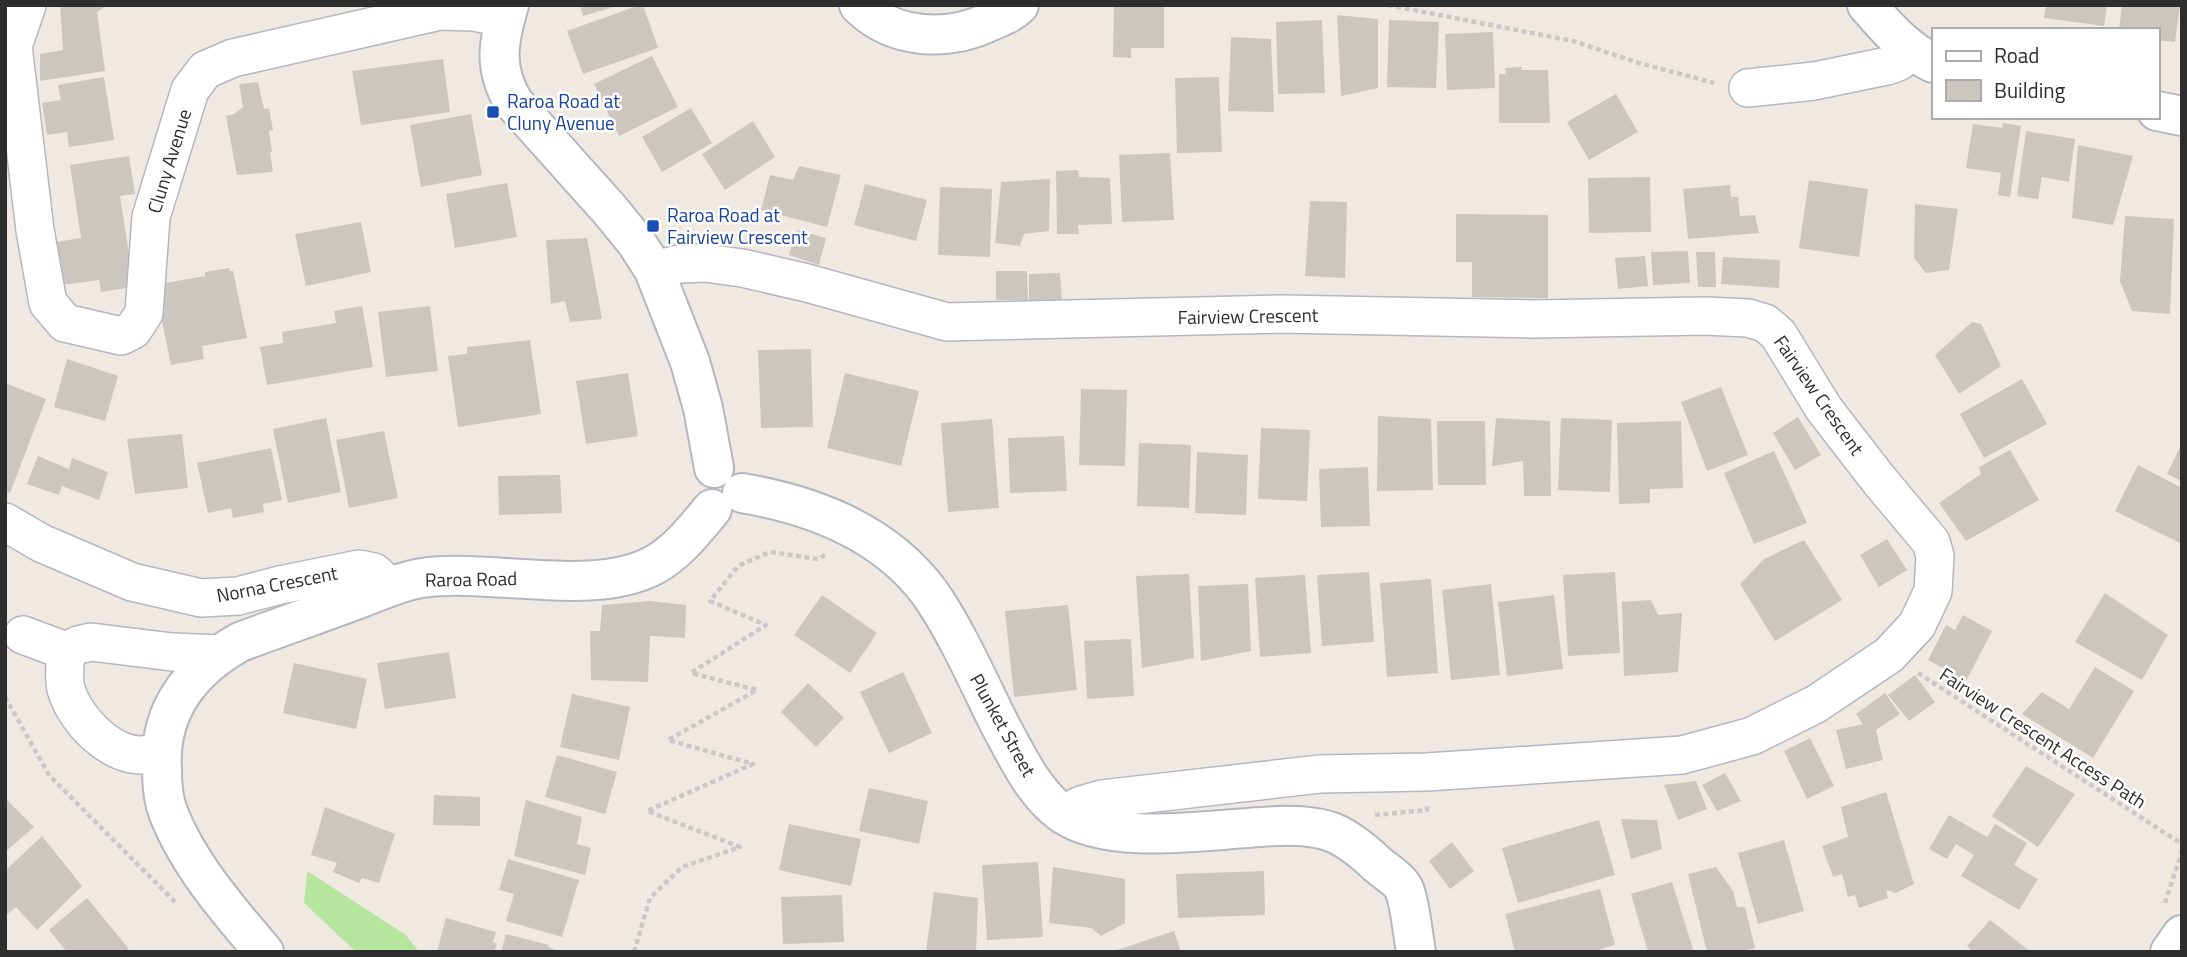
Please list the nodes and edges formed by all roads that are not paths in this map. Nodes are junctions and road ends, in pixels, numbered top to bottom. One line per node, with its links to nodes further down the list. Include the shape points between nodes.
1 (27, 5): 4 (street, Cluny Avenue, via 13,46 48,303 65,323 121,336 133,330 144,313 151,217 190,90 205,70 233,58 440,11)
2 (859, 5): 3 (main road, via 893,28 918,35 948,35 976,29)
3 (1019, 5)
4 (507, 11): 9 (main road, via 499,58 514,103 609,209)
5 (1900, 37): 6 (street, via 1898,62 1887,66)
6 (1748, 88)
7 (2159, 111): 8 (main road)
8 (2182, 116)
9 (654, 270): 10 (main road, via 703,408 714,468 705,472 698,486 701,500); 17 (street, Fairview Crescent, via 705,263 742,268 947,322 1283,314 1533,320 1748,318 1765,323 1778,334 1824,409 1931,542 1933,591 1917,625 1889,655 1816,704 1752,736 1682,755 1427,772 1320,774 1101,799)
10 (727, 501): 12 (main road, Raroa Road, via 675,550 635,574 584,580 455,575 419,578); 17 (main road, Plunket Street, via 794,504 866,534 902,561 944,617 1033,782)
11 (5, 523): 12 (street, Norna Crescent, via 132,582 201,598 237,596 359,569 374,572)
12 (390, 587): 15 (main road, Raroa Road, via 240,642)
13 (23, 635): 14 (street)
14 (66, 651): 15 (street, Raroa Road, via 91,642); 16 (street, via 66,690 88,727 113,748 143,756)
15 (219, 654): 16 (main road, Raroa Road, via 180,695 167,719)
16 (160, 750): 18 (main road, Raroa Road, via 167,810 182,841 202,874)
17 (1064, 814): 19 (main road, Plunket Street, via 1096,829 1135,834 1291,825 1335,833 1404,887)
18 (264, 952)
19 (1416, 952)

